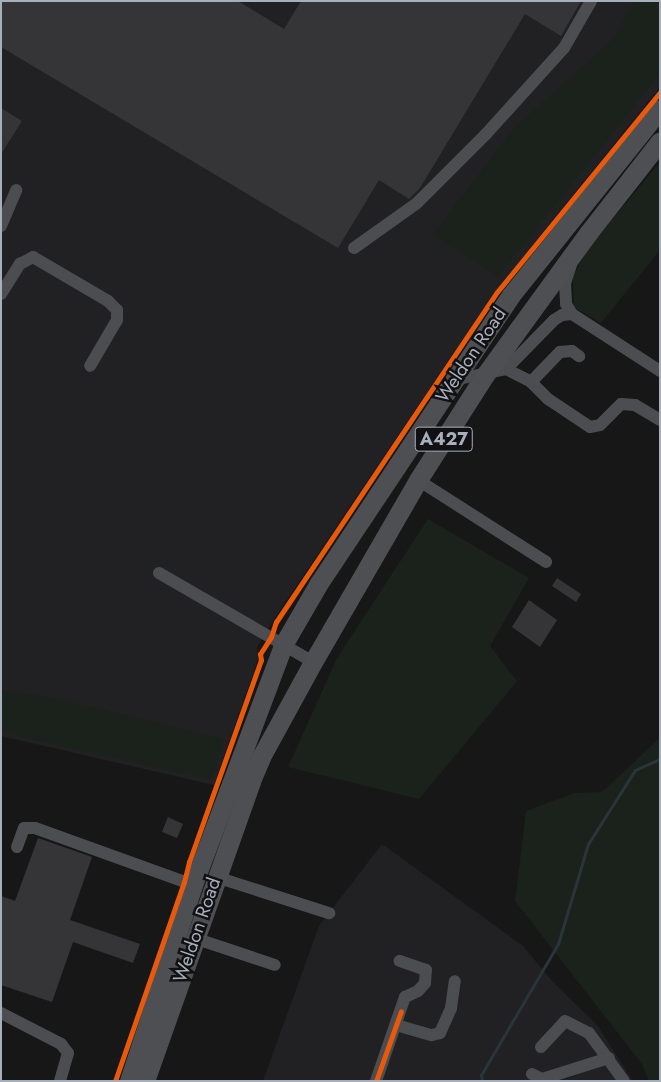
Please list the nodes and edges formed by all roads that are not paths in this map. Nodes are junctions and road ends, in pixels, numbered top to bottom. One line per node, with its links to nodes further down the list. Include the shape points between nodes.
1 (591, 1): 7 (street, via 564,48 486,134 417,203)
2 (660, 109): 15 (highway, Weldon Road / A427, via 511,295)
3 (660, 141): 6 (highway, Weldon Road / A427)
4 (16, 190): 5 (street)
5 (1, 226)
6 (589, 232): 9 (street, via 569,268 565,283 566,304); 14 (highway, Weldon Road / A427)
7 (354, 248)
8 (1, 294): 11 (street, via 20,264 34,257 108,301 117,310 117,320)
9 (572, 314): 12 (street, via 554,320); 13 (street)
10 (579, 356): 16 (street, via 572,351 560,352)
11 (90, 366)
12 (506, 369): 14 (street); 16 (street)
13 (660, 370)
14 (485, 375): 15 (street); 18 (highway, Weldon Road / A427)
15 (454, 380): 21 (highway, Weldon Road / A427, via 319,583)
16 (531, 382): 17 (street, via 548,400 590,427 600,425 621,404 635,405)
17 (660, 420)
18 (418, 480): 19 (street); 22 (highway, Weldon Road / A427)
19 (546, 562)
20 (159, 573): 21 (street)
21 (283, 645): 22 (street); 25 (highway, Weldon Road / A427)
22 (313, 662): 24 (highway, Weldon Road / A427, via 261,757)
23 (17, 847): 25 (street, via 24,828 35,828)
24 (216, 877): 26 (street); 27 (highway, Weldon Road / A427)
25 (193, 885): 37 (highway, Weldon Road / A427)
26 (329, 914)
27 (194, 938): 29 (street); 38 (highway, Weldon Road / A427)
28 (400, 961): 32 (street, via 426,970 425,983 418,991 405,997)
29 (275, 966)
30 (455, 981): 32 (street, via 454,999 440,1033 432,1035)
31 (1, 1013): 36 (street, via 61,1044 68,1053)
32 (396, 1025): 39 (street)
33 (541, 1047): 34 (street, via 566,1021 589,1033)
34 (609, 1058): 35 (street, via 542,1080); 40 (street)
35 (532, 1074)
36 (60, 1081)
37 (128, 1081)
38 (145, 1081)
39 (376, 1081)
40 (624, 1081)

